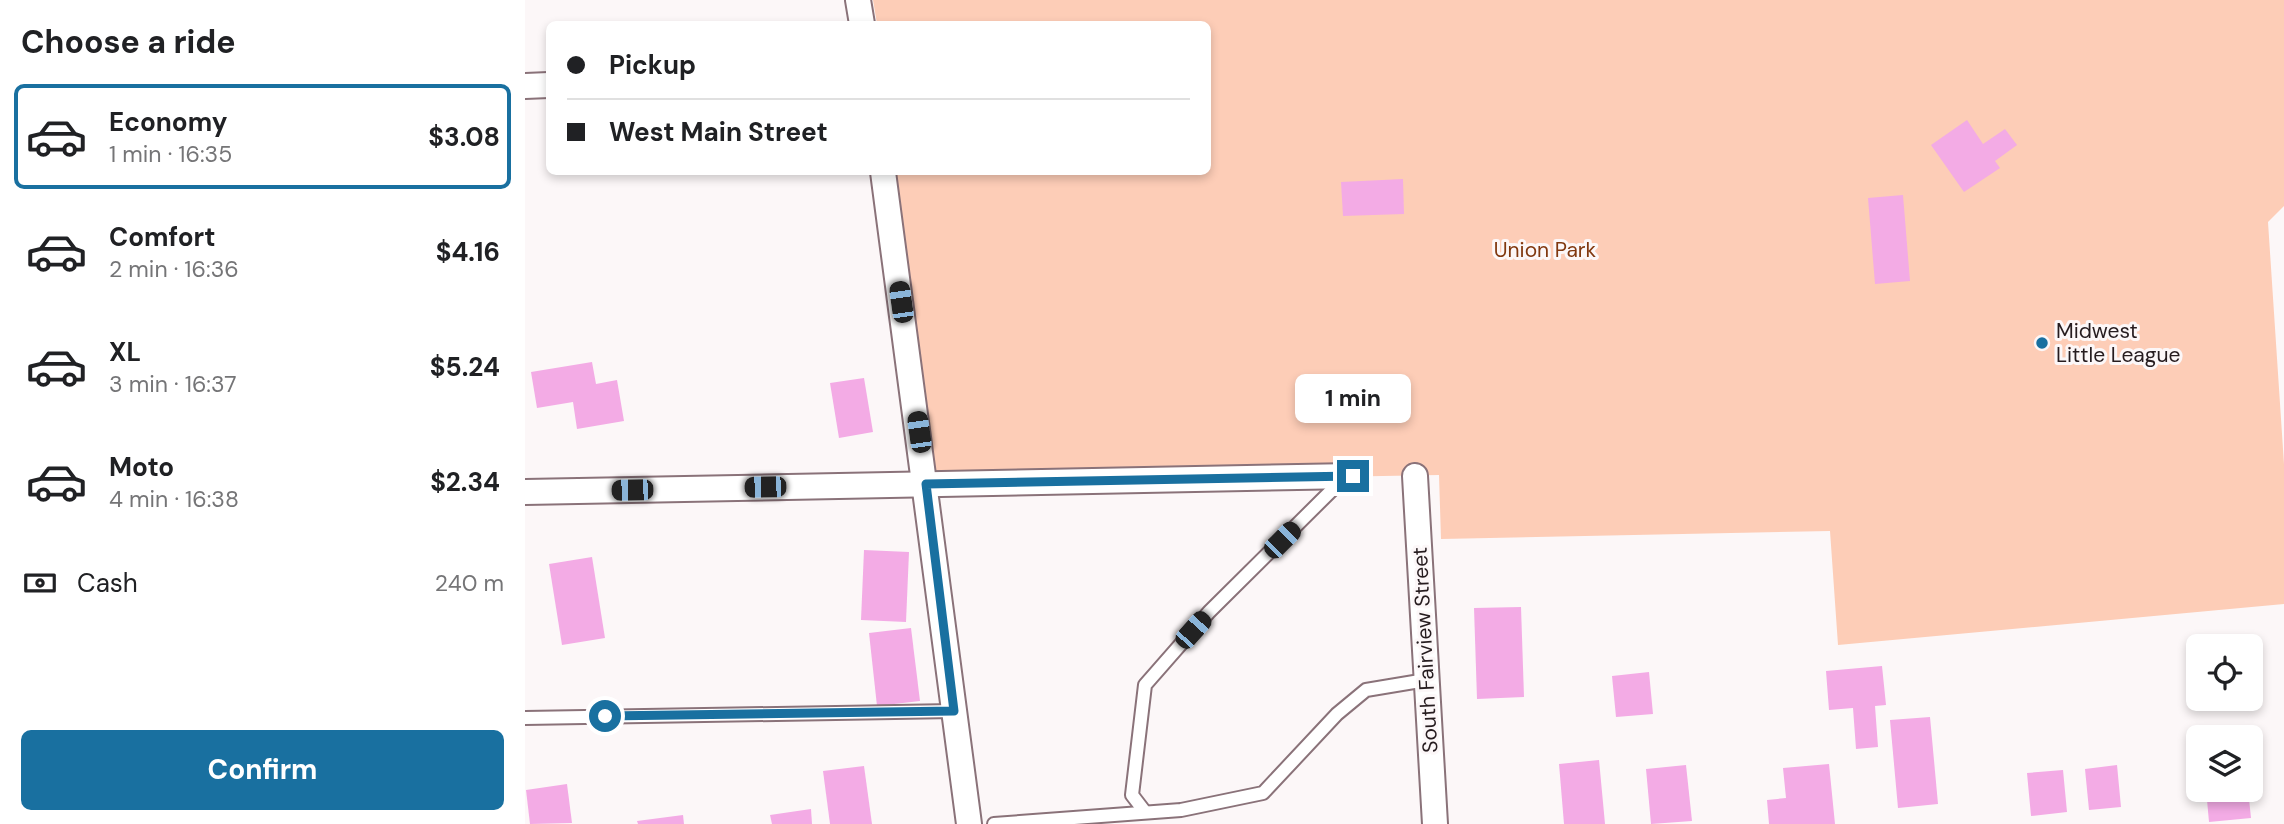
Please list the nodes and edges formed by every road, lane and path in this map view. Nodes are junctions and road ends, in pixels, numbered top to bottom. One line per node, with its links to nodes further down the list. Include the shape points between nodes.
1 (858, 0): 2 (street)
2 (862, 21)
3 (546, 85): 4 (street)
4 (525, 86)
5 (883, 175): 8 (street)
6 (1353, 476): 8 (street); 13 (lane, via 1336,486 1219,602 1145,685 1132,795)
7 (1415, 476): 10 (street, South Fairview Street)
8 (926, 484): 9 (street); 11 (street)
9 (525, 492)
10 (1426, 680): 13 (lane, via 1366,690 1337,714 1263,793 1181,810); 16 (street, South Fairview Street)
11 (954, 711): 12 (lane); 14 (street)
12 (525, 718)
13 (1146, 812): 15 (lane)
14 (969, 824)
15 (995, 824)
16 (1435, 824)

